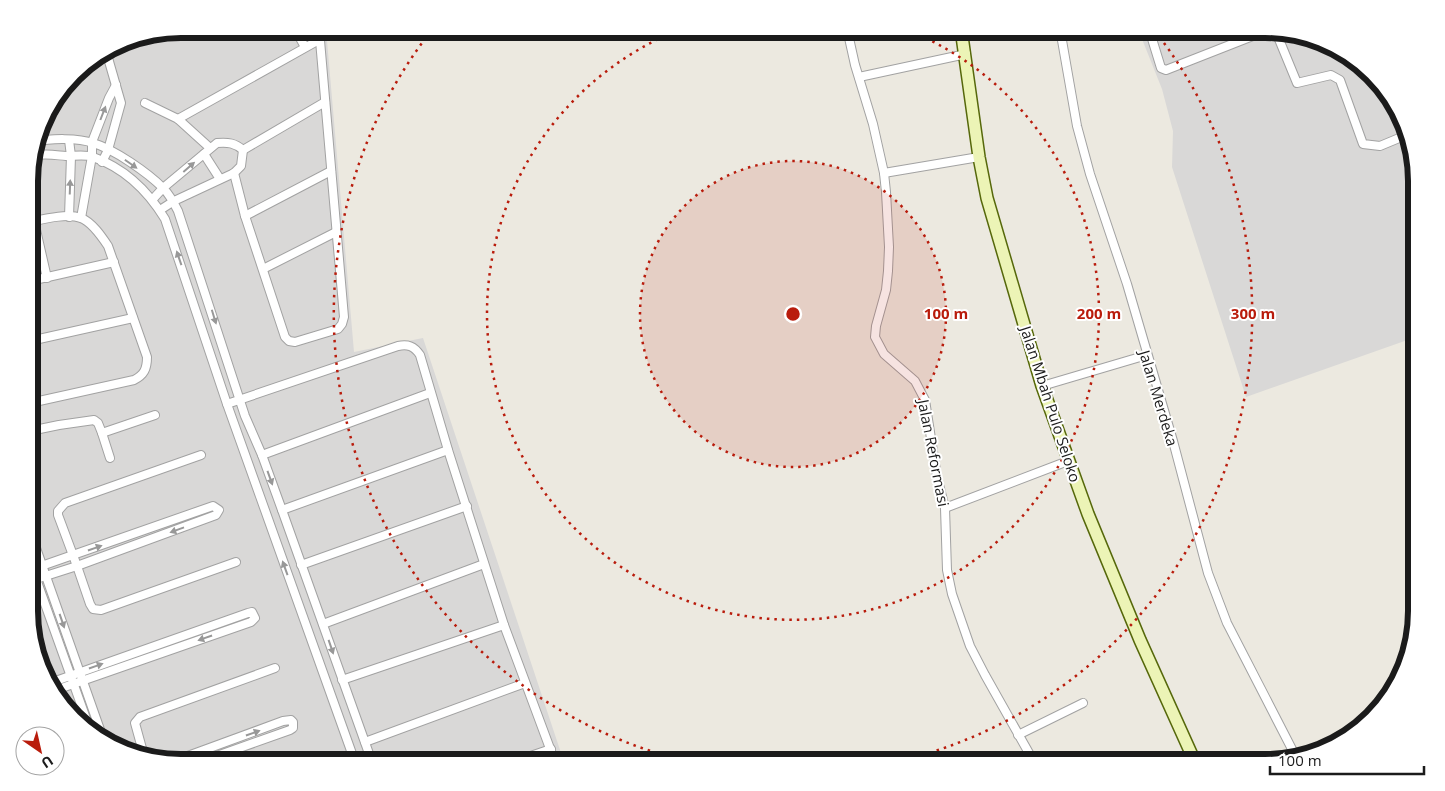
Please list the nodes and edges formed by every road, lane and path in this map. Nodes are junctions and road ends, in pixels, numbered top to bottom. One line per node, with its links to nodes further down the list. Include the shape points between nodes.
1 (299, 37): 9 (street)
2 (849, 37): 12 (street, Jalan Reformasi)
3 (963, 37): 10 (street, Jalan Mbah Pulo Seloko)
4 (1062, 37): 51 (street, Jalan Merdeka, via 1077,126)
5 (1151, 37): 6 (street, via 1161,68 1166,70)
6 (1250, 37)
7 (1279, 39): 17 (street, via 1297,83 1330,75 1340,80 1364,144 1380,146)
8 (319, 40): 9 (street); 14 (street)
9 (305, 48): 16 (street)
10 (966, 54): 12 (street); 27 (street, Jalan Mbah Pulo Seloko)
11 (108, 58): 13 (street)
12 (859, 77): 31 (street, Jalan Reformasi)
13 (116, 85): 20 (street, one-way to 13); 21 (street, via 121,107)
14 (325, 102): 22 (street); 29 (street)
15 (145, 103): 16 (street)
16 (178, 119): 23 (street)
17 (1401, 137)
18 (69, 140): 19 (street); 20 (street); 25 (street)
19 (43, 142)
20 (92, 142): 21 (street); 26 (street)
21 (108, 150): 28 (street); 33 (street, one-way to 33, via 129,161)
22 (243, 150): 23 (street, via 227,142 217,143); 30 (street, via 241,166)
23 (207, 151): 32 (street); 33 (street, one-way to 23)
24 (40, 154): 25 (street)
25 (71, 156): 26 (street); 38 (street, one-way to 25)
26 (92, 156): 28 (street); 39 (street)
27 (980, 157): 31 (street); 54 (street, Jalan Mbah Pulo Seloko, via 987,198)
28 (102, 162): 34 (street, via 140,186)
29 (331, 171): 37 (street); 41 (street)
30 (234, 173): 32 (street); 37 (street)
31 (884, 173): 70 (street, Jalan Reformasi, via 888,271 875,336 884,354 921,390)
32 (220, 178): 35 (street)
33 (163, 188): 34 (street); 35 (street)
34 (152, 200): 36 (street)
35 (174, 201): 36 (street); 47 (street)
36 (160, 210): 48 (street, one-way to 36)
37 (245, 216): 44 (street)
38 (69, 217): 39 (street); 40 (street)
39 (81, 218): 43 (street, via 99,234)
40 (38, 221)
41 (336, 232): 44 (street); 44 (street, via 344,317 338,329 289,341 283,332)
42 (38, 244): 45 (street)
43 (114, 262): 45 (street); 49 (street)
44 (263, 269)
45 (47, 278): 46 (street)
46 (38, 280)
47 (204, 286): 48 (street); 52 (street, one-way to 52)
48 (190, 291): 53 (street)
49 (133, 318): 50 (street); 57 (street, via 147,358 147,368 142,376)
50 (38, 339)
51 (1147, 355): 54 (street); 115 (street, Jalan Merdeka, via 1220,607)
52 (226, 356): 53 (street); 56 (street)
53 (213, 360): 58 (street)
54 (1042, 386): 68 (street, Jalan Mbah Pulo Seloko)
55 (430, 394): 56 (street, via 420,355 407,344); 64 (street); 66 (street)
56 (239, 400): 58 (street); 60 (street)
57 (37, 401)
58 (227, 404): 61 (street)
59 (156, 415): 63 (street)
60 (245, 416): 61 (street); 66 (street)
61 (233, 421): 86 (street, one-way to 61)
62 (37, 429): 63 (street, via 94,420)
63 (102, 433): 67 (street)
64 (448, 450): 69 (street); 71 (street)
65 (201, 455): 75 (street, via 65,503 58,515)
66 (262, 455): 71 (street, one-way to 71)
67 (110, 458)
68 (1068, 460): 70 (street); 117 (street, Jalan Mbah Pulo Seloko, via 1140,640)
69 (467, 506): 77 (street); 79 (street)
70 (945, 508): 109 (street, Jalan Reformasi, via 947,570 952,594 970,646)
71 (282, 510): 79 (street)
72 (156, 526): 73 (street); 73 (street, one-way to 73, via 213,506 219,510 216,515); 75 (street, one-way to 72)
73 (159, 536): 81 (street)
74 (37, 551): 78 (street)
75 (73, 555): 78 (street); 81 (street)
76 (236, 562): 81 (street, via 101,610 93,609 90,604)
77 (484, 564): 89 (street); 90 (street)
78 (42, 565): 80 (street); 82 (street)
79 (301, 565): 84 (street)
80 (37, 566)
81 (78, 566): 82 (street)
82 (46, 575): 83 (street); 94 (street, one-way to 94)
83 (37, 578)
84 (308, 585): 86 (street); 87 (street)
85 (37, 590): 95 (street)
86 (294, 590): 88 (street)
87 (314, 600): 88 (street); 89 (street)
88 (299, 606): 104 (street)
89 (323, 624): 96 (street, one-way to 96)
90 (504, 626): 96 (street); 99 (street)
91 (172, 640): 92 (street); 92 (street, one-way to 92, via 248,613 255,615 251,622); 94 (street, one-way to 91)
92 (176, 649): 98 (street)
93 (275, 668): 112 (street, via 140,717 135,723)
94 (80, 672): 95 (street); 98 (street)
95 (70, 676): 97 (street); 100 (street)
96 (342, 680): 103 (street)
97 (56, 681)
98 (83, 681): 100 (street); 108 (street)
99 (525, 683): 111 (street); 113 (street)
100 (72, 684): 101 (street); 106 (street)
101 (61, 689)
102 (1083, 703): 109 (street)
103 (351, 706): 104 (street); 105 (street)
104 (338, 712): 107 (street)
105 (355, 716): 107 (street); 111 (street)
106 (85, 717)
107 (341, 722): 120 (street)
108 (99, 728)
109 (1018, 735): 116 (street, Jalan Reformasi)
110 (233, 740): 114 (street); 114 (street, one-way to 114, via 283,721 293,722 290,730); 118 (street)
111 (365, 742): 121 (street)
112 (142, 748)
113 (550, 749): 122 (street); 123 (street)
114 (236, 750): 119 (street)
115 (1293, 751)
116 (1029, 753)
117 (1191, 753)
118 (194, 754)
119 (224, 754)
120 (352, 754)
121 (369, 754)
122 (537, 754)
123 (552, 754)

